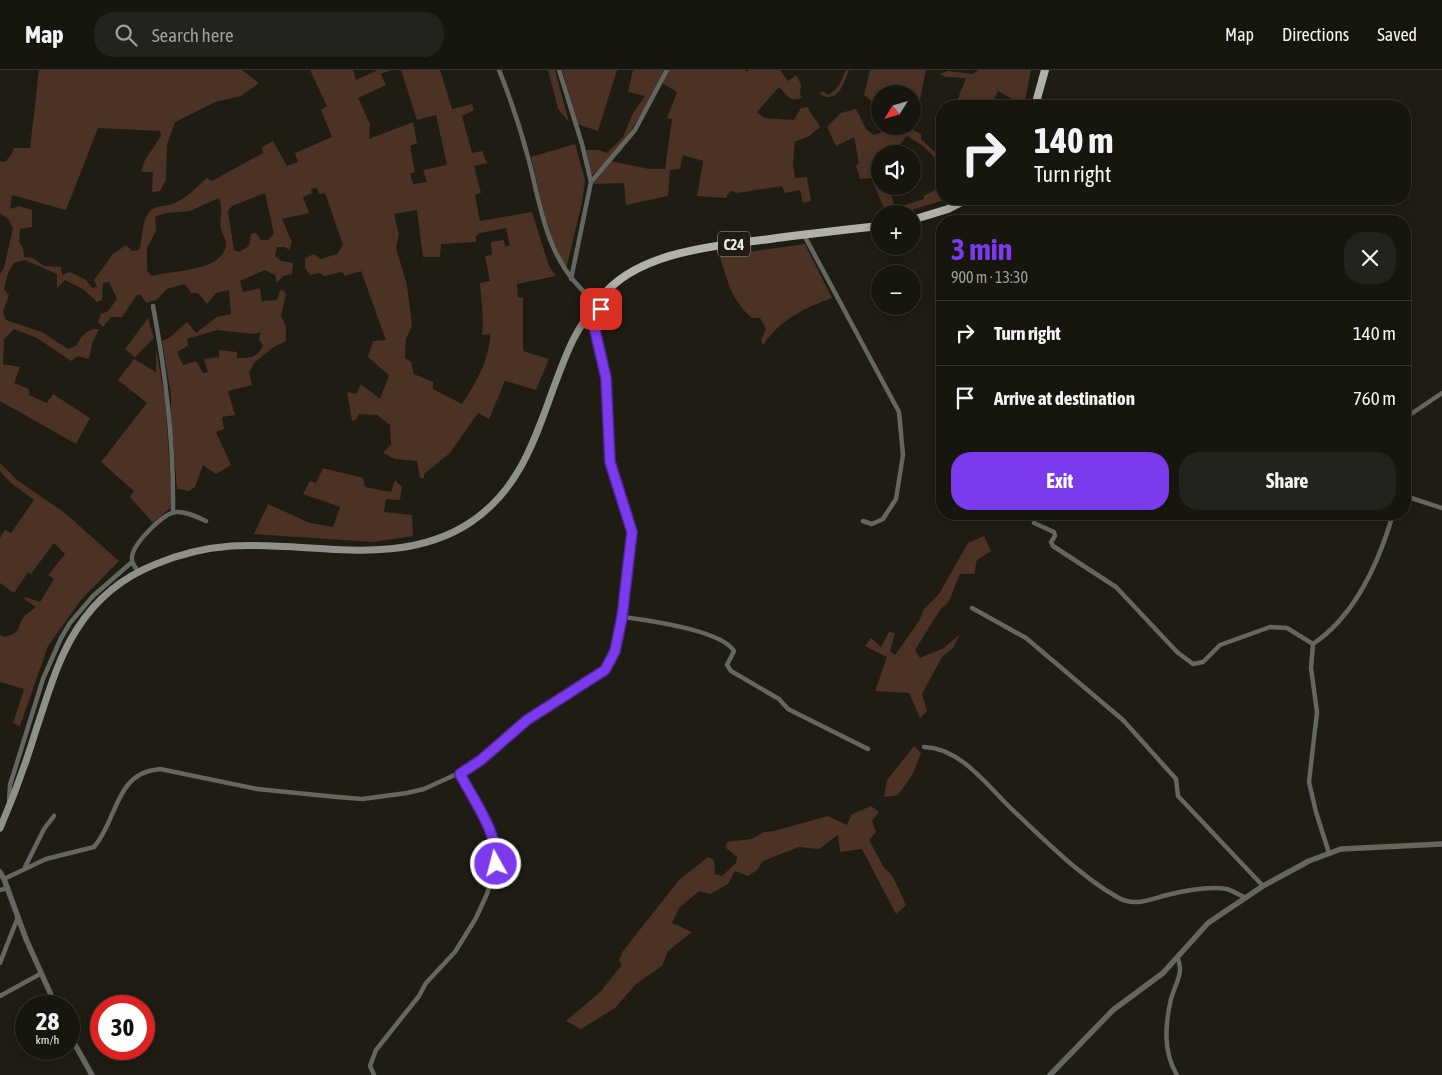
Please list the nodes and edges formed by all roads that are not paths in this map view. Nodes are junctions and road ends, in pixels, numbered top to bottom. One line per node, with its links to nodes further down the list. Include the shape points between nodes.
1 (499, 70): 11 (street, via 513,107 551,245)
2 (559, 70): 6 (street)
3 (667, 70): 6 (street, via 635,130)
4 (1045, 70): 5 (main road)
5 (1038, 100)
6 (591, 182): 11 (street)
7 (956, 205): 8 (main road)
8 (921, 217)
9 (871, 227): 10 (main road, C24)
10 (804, 235): 12 (main road, C24, via 679,252 643,267 614,285); 21 (street, via 900,412 903,456 896,499 880,521 872,524)
11 (571, 280): 12 (street)
12 (599, 301): 24 (main road, C24, via 572,341 532,447 517,476 505,492 470,522 430,542 387,550 221,547 186,553); 26 (street, via 600,314 595,318 594,326 606,378 607,442 632,532)
13 (153, 306): 18 (street, via 170,412)
14 (1442, 393): 15 (street)
15 (1411, 414)
16 (1411, 498): 17 (street)
17 (1442, 508)
18 (173, 512): 20 (street, via 184,512); 23 (street, via 138,543)
19 (1391, 520): 27 (street, via 1371,574 1326,635)
20 (206, 521)
21 (863, 521)
22 (1034, 523): 27 (street, via 1054,532 1053,546 1116,588 1177,652 1193,664 1203,662 1220,645 1270,627 1287,628)
23 (132, 562): 24 (street); 31 (street, via 93,596 70,623 50,659 10,785)
24 (138, 571): 31 (main road, C24, via 101,599 68,645 53,679)
25 (972, 608): 39 (street, via 1026,638 1137,734 1176,779 1178,796)
26 (622, 617): 29 (street, via 681,627 726,644 734,651 727,665 731,671 779,699 788,708); 30 (street, via 615,651 605,670 527,720)
27 (1313, 644): 35 (street, via 1311,668 1317,712 1309,782)
28 (924, 747): 42 (street, via 946,751 967,765 1057,850 1121,900 1139,902 1220,888)
29 (868, 749)
30 (460, 774): 36 (street, via 407,793 362,799 257,789 160,769 149,770 131,779 94,847); 51 (street, via 490,831 496,864 487,894 456,952 426,983 420,996 376,1050 370,1066)
31 (10, 805): 33 (main road, C24)
32 (54, 816): 36 (street)
33 (0, 828)
34 (1442, 844): 35 (street, via 1373,846)
35 (1329, 853): 39 (street)
36 (25, 867): 38 (street)
37 (0, 872): 38 (street)
38 (4, 879): 40 (street)
39 (1263, 886): 42 (street)
40 (8, 888): 41 (street); 43 (street)
41 (0, 891)
42 (1244, 897): 44 (street, via 1208,923)
43 (18, 916): 45 (street); 46 (street)
44 (1177, 957): 52 (street, via 1163,973 1113,1010); 53 (street, via 1179,978 1166,1027 1167,1056)
45 (0, 963)
46 (40, 974): 47 (street); 48 (street)
47 (50, 995)
48 (0, 996)
49 (80, 1054): 50 (street)
50 (92, 1075)
51 (374, 1075)
52 (1050, 1075)
53 (1177, 1075)

